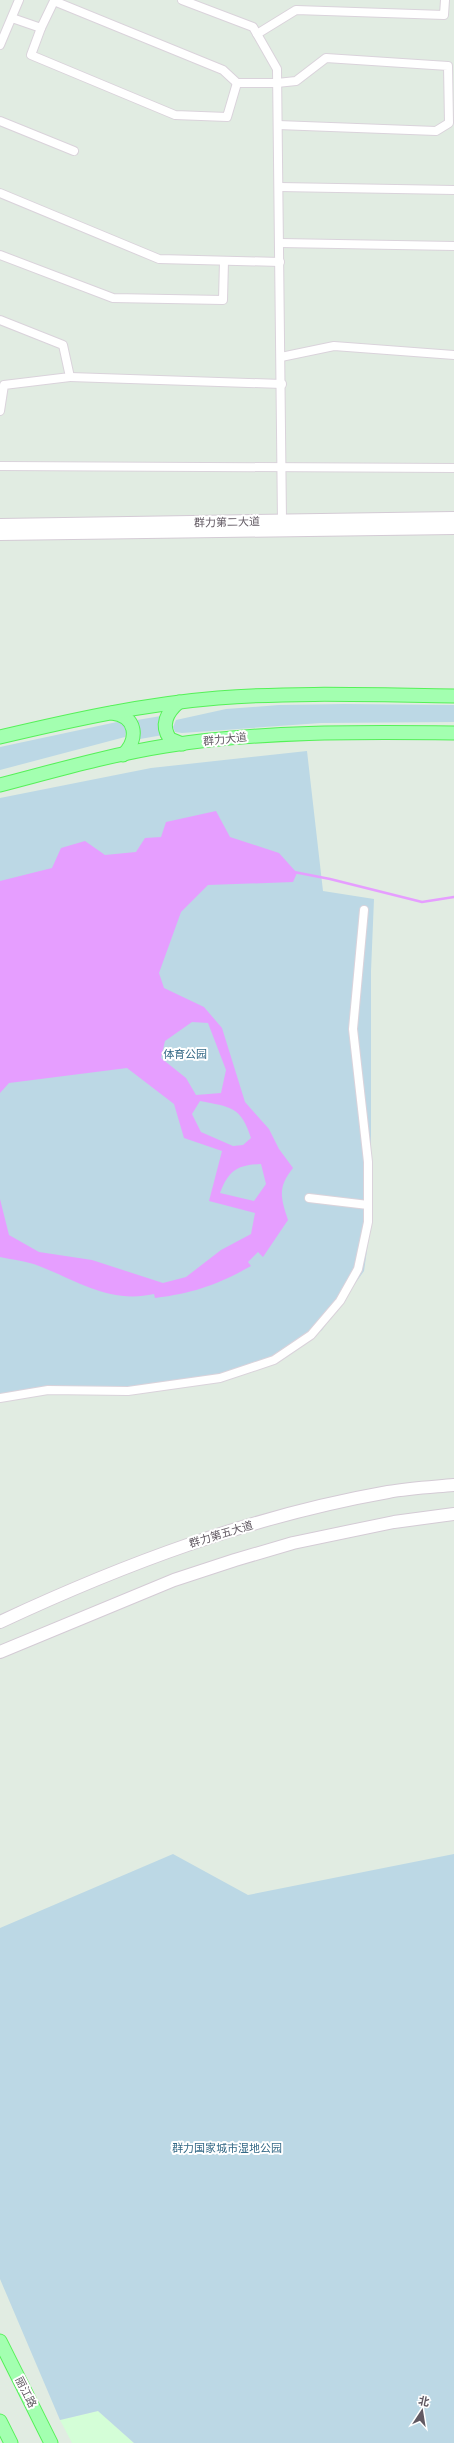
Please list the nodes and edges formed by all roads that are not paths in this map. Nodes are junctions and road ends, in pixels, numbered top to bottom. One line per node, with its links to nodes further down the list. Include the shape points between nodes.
1 (19, 0): 4 (street)
2 (182, 0): 6 (street, via 253,27)
3 (445, 0): 6 (street, via 444,15 296,10)
4 (12, 18): 5 (street); 7 (street)
5 (41, 28): 8 (street, via 54,1 224,70); 8 (street, via 31,55 175,115 227,117)
6 (257, 34): 9 (street, via 277,69)
7 (0, 45)
8 (237, 83): 9 (street)
9 (277, 83): 11 (street); 11 (street, via 296,81 326,58 448,66 449,123 436,131)
10 (0, 121): 12 (street)
11 (278, 125): 13 (street)
12 (74, 151)
13 (279, 187): 14 (street); 16 (street)
14 (454, 190)
15 (0, 193): 19 (street, via 159,259)
16 (280, 243): 17 (street); 20 (street)
17 (454, 246)
18 (0, 255): 19 (street, via 113,298 223,300)
19 (224, 261): 20 (street)
20 (280, 262): 23 (street)
21 (0, 320): 24 (street, via 63,345)
22 (454, 355): 23 (street, via 334,346)
23 (281, 357): 25 (street)
24 (70, 377): 25 (street); 26 (street, via 4,385)
25 (282, 384): 28 (street)
26 (0, 411)
27 (0, 466): 28 (street)
28 (283, 468): 29 (street); 31 (street)
29 (454, 468)
30 (454, 518): 31 (main road, 群力第二大道)
31 (282, 521): 32 (main road, 群力第二大道)
32 (0, 525)
33 (454, 528): 34 (main road, 群力第二大道)
34 (0, 534)
35 (454, 696): 36 (main road, via 285,694)
36 (179, 702): 37 (main road); 40 (main road, via 168,714 165,729 170,739)
37 (110, 713): 39 (main road); 41 (main road, via 125,716 132,724 131,745)
38 (453, 734): 40 (main road, 群力大道, via 327,733 257,736)
39 (0, 737)
40 (182, 744): 41 (main road, 群力大道)
41 (123, 755): 42 (main road, 群力大道)
42 (0, 785)
43 (364, 910): 45 (street, via 353,1029 368,1162)
44 (309, 1198): 45 (street)
45 (368, 1204): 46 (street, via 368,1222 358,1268 340,1301 312,1335 274,1360 212,1380 128,1391 48,1390)
46 (0, 1398)
47 (454, 1484): 49 (main road, 群力第五大道, via 374,1495 296,1511 218,1534 142,1560)
48 (454, 1514): 50 (main road, via 386,1524 235,1560 174,1580)
49 (0, 1622)
50 (0, 1652)
51 (0, 2341): 54 (main road, 丽江路)
52 (0, 2421): 53 (main road)
53 (11, 2443)
54 (51, 2443)

